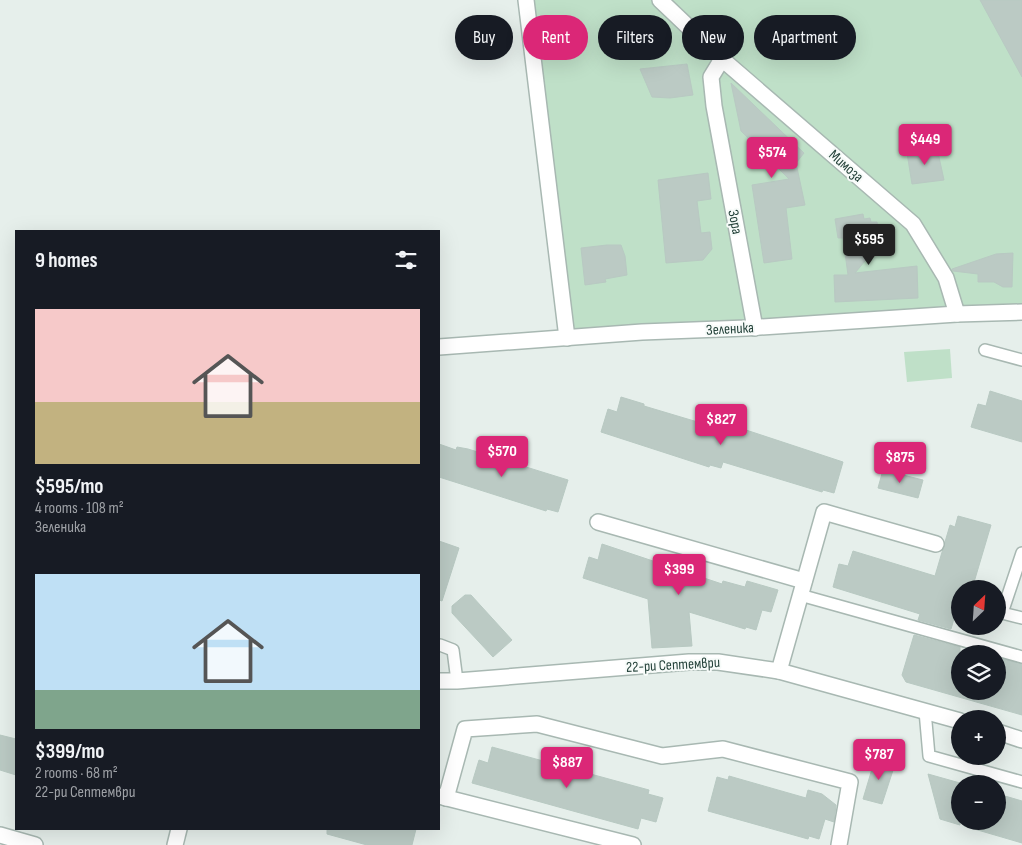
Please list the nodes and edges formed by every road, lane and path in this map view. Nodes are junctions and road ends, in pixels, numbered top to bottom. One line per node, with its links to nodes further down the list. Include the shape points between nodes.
1 (526, 0): 9 (street)
2 (660, 0): 3 (street, Мимоза)
3 (682, 21)
4 (721, 60): 8 (street, Зора, via 711,78 714,106)
5 (723, 60): 7 (street, Мимоза, via 913,224 946,278)
6 (1022, 312): 7 (street, Зеленика)
7 (957, 314): 8 (street, Зеленика)
8 (755, 328): 9 (street, Зеленика)
9 (567, 338): 10 (street, Зеленика)
10 (440, 347)
11 (985, 350): 12 (lane)
12 (1022, 360)
13 (598, 522): 16 (street)
14 (936, 544): 16 (street, via 824,512)
15 (1022, 553): 17 (lane, via 1002,613)
16 (802, 588): 19 (lane); 20 (street)
17 (1022, 618)
18 (440, 645): 22 (lane, via 453,650)
19 (1022, 657)
20 (779, 671): 22 (street, 22-ри Септември, via 718,662 689,662); 23 (street, 22-ри Септември)
21 (440, 681): 22 (street, 22-ри Септември)
22 (457, 681)
23 (925, 711): 24 (street, 22-ри Септември); 27 (lane, via 929,756)
24 (951, 718)
25 (1006, 735): 26 (street)
26 (1022, 740)
27 (1022, 782)
28 (442, 797): 33 (street); 34 (street, via 465,729 537,724 662,756 723,749 850,782)
29 (179, 830): 32 (street)
30 (0, 835): 31 (street)
31 (35, 845)
32 (175, 845)
33 (633, 845)
34 (838, 845)

